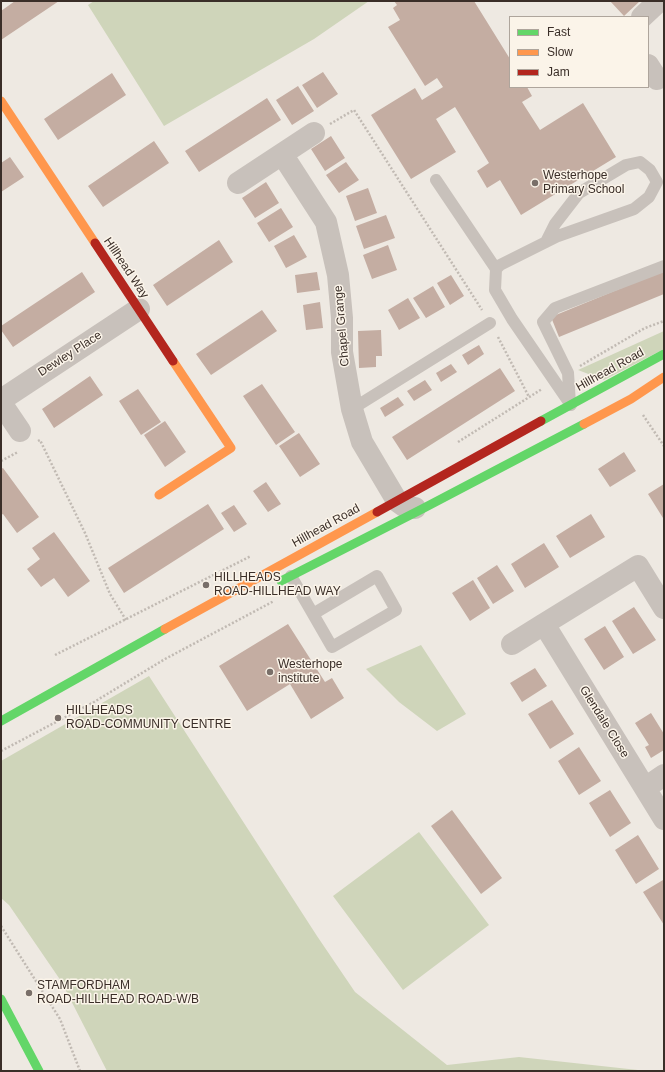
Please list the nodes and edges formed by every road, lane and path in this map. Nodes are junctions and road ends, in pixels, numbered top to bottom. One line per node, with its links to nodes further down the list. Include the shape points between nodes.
1 (659, 1): 2 (street)
2 (643, 16)
3 (3, 108): 11 (street, Hillhead Way)
4 (314, 133): 5 (street); 13 (path, via 354,110)
5 (282, 154): 7 (street); 22 (street, Chapel Grange, via 326,222 338,275 342,352)
6 (436, 180): 10 (lane)
7 (238, 183)
8 (546, 242): 8 (lane, via 555,224 579,193 626,165 640,162 650,170 657,182 649,197 634,209); 10 (lane)
9 (664, 266): 16 (lane, via 555,308 543,322)
10 (496, 269): 17 (lane, via 495,290)
11 (139, 309): 20 (street, Dewley Place); 27 (street, Hillhead Way, via 231,448)
12 (664, 321): 16 (path, via 645,328)
13 (490, 323): 18 (path); 22 (lane)
14 (663, 366): 15 (street); 19 (street); 21 (street, via 601,402)
15 (664, 366)
16 (568, 373): 21 (lane)
17 (554, 381): 18 (path); 21 (lane)
18 (529, 397): 24 (path)
19 (631, 398): 25 (path); 29 (street)
20 (1, 401): 23 (street, Dewley Place)
21 (570, 405): 28 (street, Hillhead Road)
22 (352, 409): 28 (street, Chapel Grange, via 362,442)
23 (25, 441): 26 (path); 36 (path, via 40,440 85,533 110,594)
24 (454, 444)
25 (664, 446)
26 (1, 461)
27 (159, 495)
28 (397, 500): 29 (street, via 404,506); 30 (street, via 397,513); 41 (street, Hillhead Road)
29 (422, 509): 30 (street)
30 (390, 525): 32 (street)
31 (252, 555): 36 (path)
32 (291, 576): 33 (street); 35 (lane)
33 (270, 587)
34 (664, 608): 37 (street, via 638,566)
35 (313, 614): 35 (lane, via 332,647 396,610 377,576)
36 (126, 620): 39 (path)
37 (544, 624): 38 (street); 43 (street, Glendale Close)
38 (512, 644)
39 (55, 655)
40 (56, 701): 41 (street)
41 (3, 720)
42 (664, 775): 43 (street)
43 (645, 788): 44 (street, Glendale Close)
44 (664, 819)
45 (1, 926): 48 (path, via 60,1019)
46 (1, 999): 47 (street)
47 (39, 1071)
48 (80, 1071)

